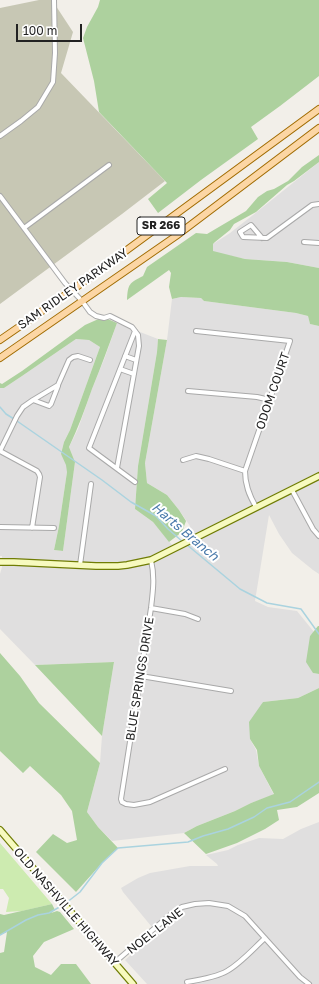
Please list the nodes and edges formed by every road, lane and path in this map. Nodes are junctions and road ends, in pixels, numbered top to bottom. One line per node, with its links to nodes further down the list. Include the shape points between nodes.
1 (54, 0): 4 (street, via 53,82 38,107)
2 (319, 108): 12 (main road, SAM RIDLEY PARKWAY / SR 266)
3 (319, 128): 13 (main road, SAM RIDLEY PARKWAY / SR 266, via 176,236)
4 (0, 136)
5 (109, 165): 8 (street)
6 (0, 196): 8 (street)
7 (319, 204): 9 (street, via 312,205 267,238)
8 (24, 228): 12 (street)
9 (262, 238): 9 (street, via 243,237 240,232 251,225)
10 (304, 242): 11 (street)
11 (319, 243)
12 (71, 291): 13 (street); 16 (main road, SAM RIDLEY PARKWAY / SR 266)
13 (82, 301): 14 (street, via 96,316 110,316); 18 (main road, SAM RIDLEY PARKWAY / SR 266)
14 (135, 331): 17 (street); 20 (street, via 138,335)
15 (196, 331): 26 (street, ODOM COURT, via 290,341)
16 (0, 340)
17 (125, 356): 20 (street); 21 (street)
18 (0, 358)
19 (90, 360): 23 (street, via 78,356 68,360)
20 (136, 360): 22 (street)
21 (120, 369): 22 (street); 29 (street, via 89,448)
22 (134, 374): 29 (street)
23 (58, 385): 25 (street); 25 (street, via 49,406)
24 (188, 391): 26 (street)
25 (32, 400): 27 (street, via 17,416)
26 (270, 400): 30 (street, ODOM COURT)
27 (0, 451): 37 (street, via 37,470 39,474)
28 (182, 460): 30 (street, via 196,456)
29 (117, 468): 32 (street)
30 (245, 471): 35 (street, ODOM COURT, via 246,486)
31 (319, 476): 34 (street)
32 (135, 482)
33 (91, 484): 42 (street)
34 (292, 490): 35 (street); 39 (street)
35 (256, 507): 40 (street)
36 (0, 528): 37 (street)
37 (32, 528): 38 (street)
38 (54, 528)
39 (319, 536)
40 (151, 560): 42 (street, via 128,565); 43 (street, BLUE SPRINGS DRIVE, via 154,571)
41 (0, 562): 42 (street)
42 (80, 565)
43 (151, 608): 44 (street); 45 (street, BLUE SPRINGS DRIVE)
44 (198, 619)
45 (141, 676): 46 (street); 47 (street, BLUE SPRINGS DRIVE, via 122,802 134,805 150,802)
46 (231, 690)
47 (225, 769)
48 (0, 830): 50 (street, OLD NASHVILLE HIGHWAY)
49 (265, 938): 50 (street, NOEL LANE, via 245,916 228,906 195,904 182,907); 51 (street, via 226,972); 53 (street, NOEL LANE)
50 (114, 963): 52 (street, OLD NASHVILLE HIGHWAY)
51 (188, 982)
52 (133, 984)
53 (309, 984)

